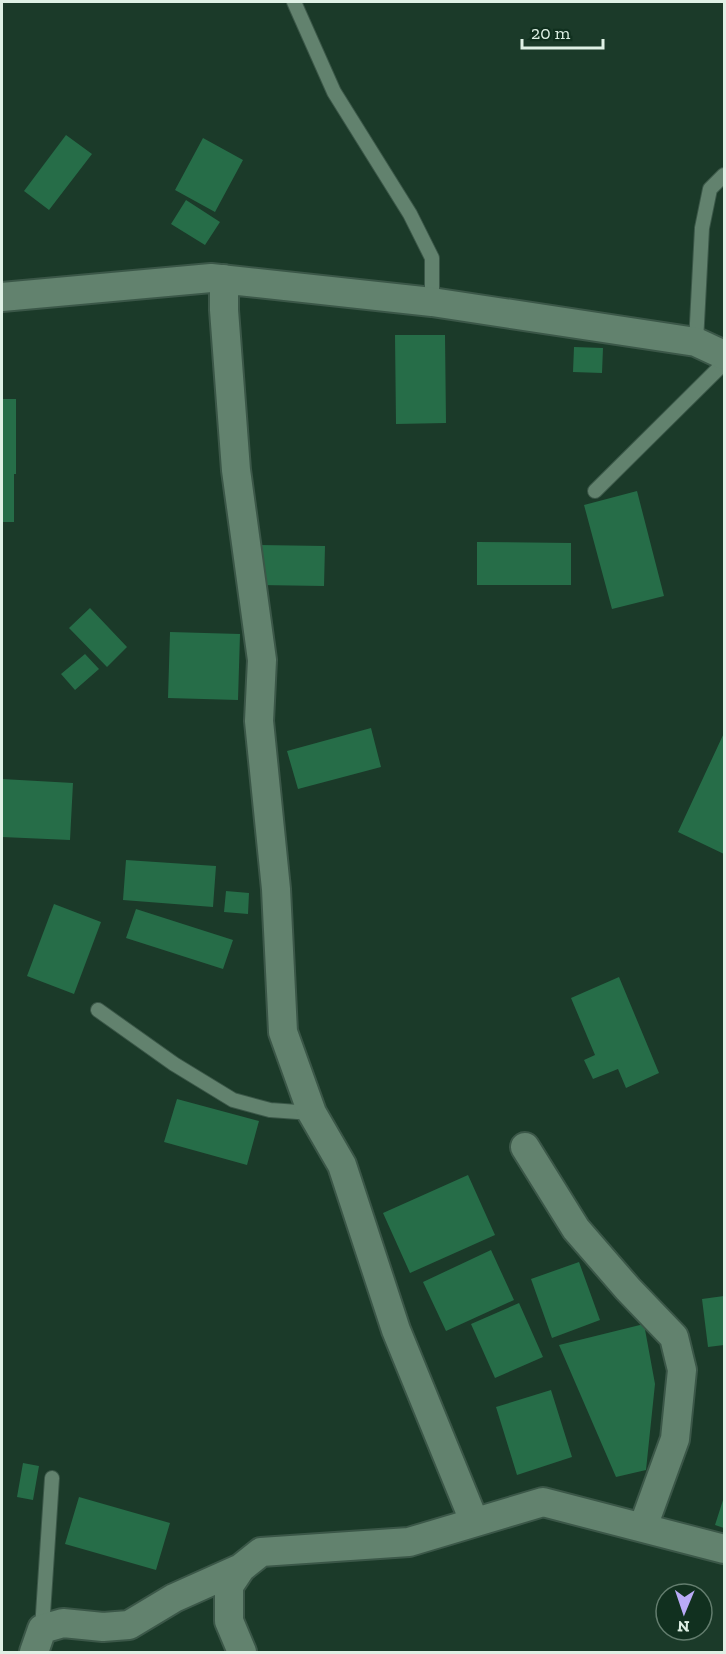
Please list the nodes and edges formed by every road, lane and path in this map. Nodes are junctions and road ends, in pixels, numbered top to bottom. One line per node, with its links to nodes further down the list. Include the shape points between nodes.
1 (294, 2): 5 (lane, via 334,92 410,214 432,258)
2 (724, 175): 6 (lane, via 710,189 702,228)
3 (224, 279): 4 (street); 5 (street); 11 (street, via 236,470 262,660 259,721 276,889 283,1032)
4 (2, 297)
5 (432, 302): 6 (street)
6 (696, 342): 7 (street)
7 (724, 355)
8 (724, 363): 9 (lane)
9 (596, 491)
10 (98, 1010): 11 (lane, via 233,1100 270,1110)
11 (312, 1113): 14 (street, via 342,1165 396,1330)
12 (525, 1147): 15 (street, via 576,1229 674,1337 682,1370 675,1439)
13 (52, 1478): 18 (lane)
14 (474, 1521): 15 (street, via 543,1502); 17 (street, via 409,1542 261,1552)
15 (643, 1527): 16 (street)
16 (724, 1549)
17 (242, 1568): 18 (street, via 174,1598 129,1625 63,1623); 19 (street, via 229,1587 229,1621)
18 (38, 1641)
19 (242, 1653)

